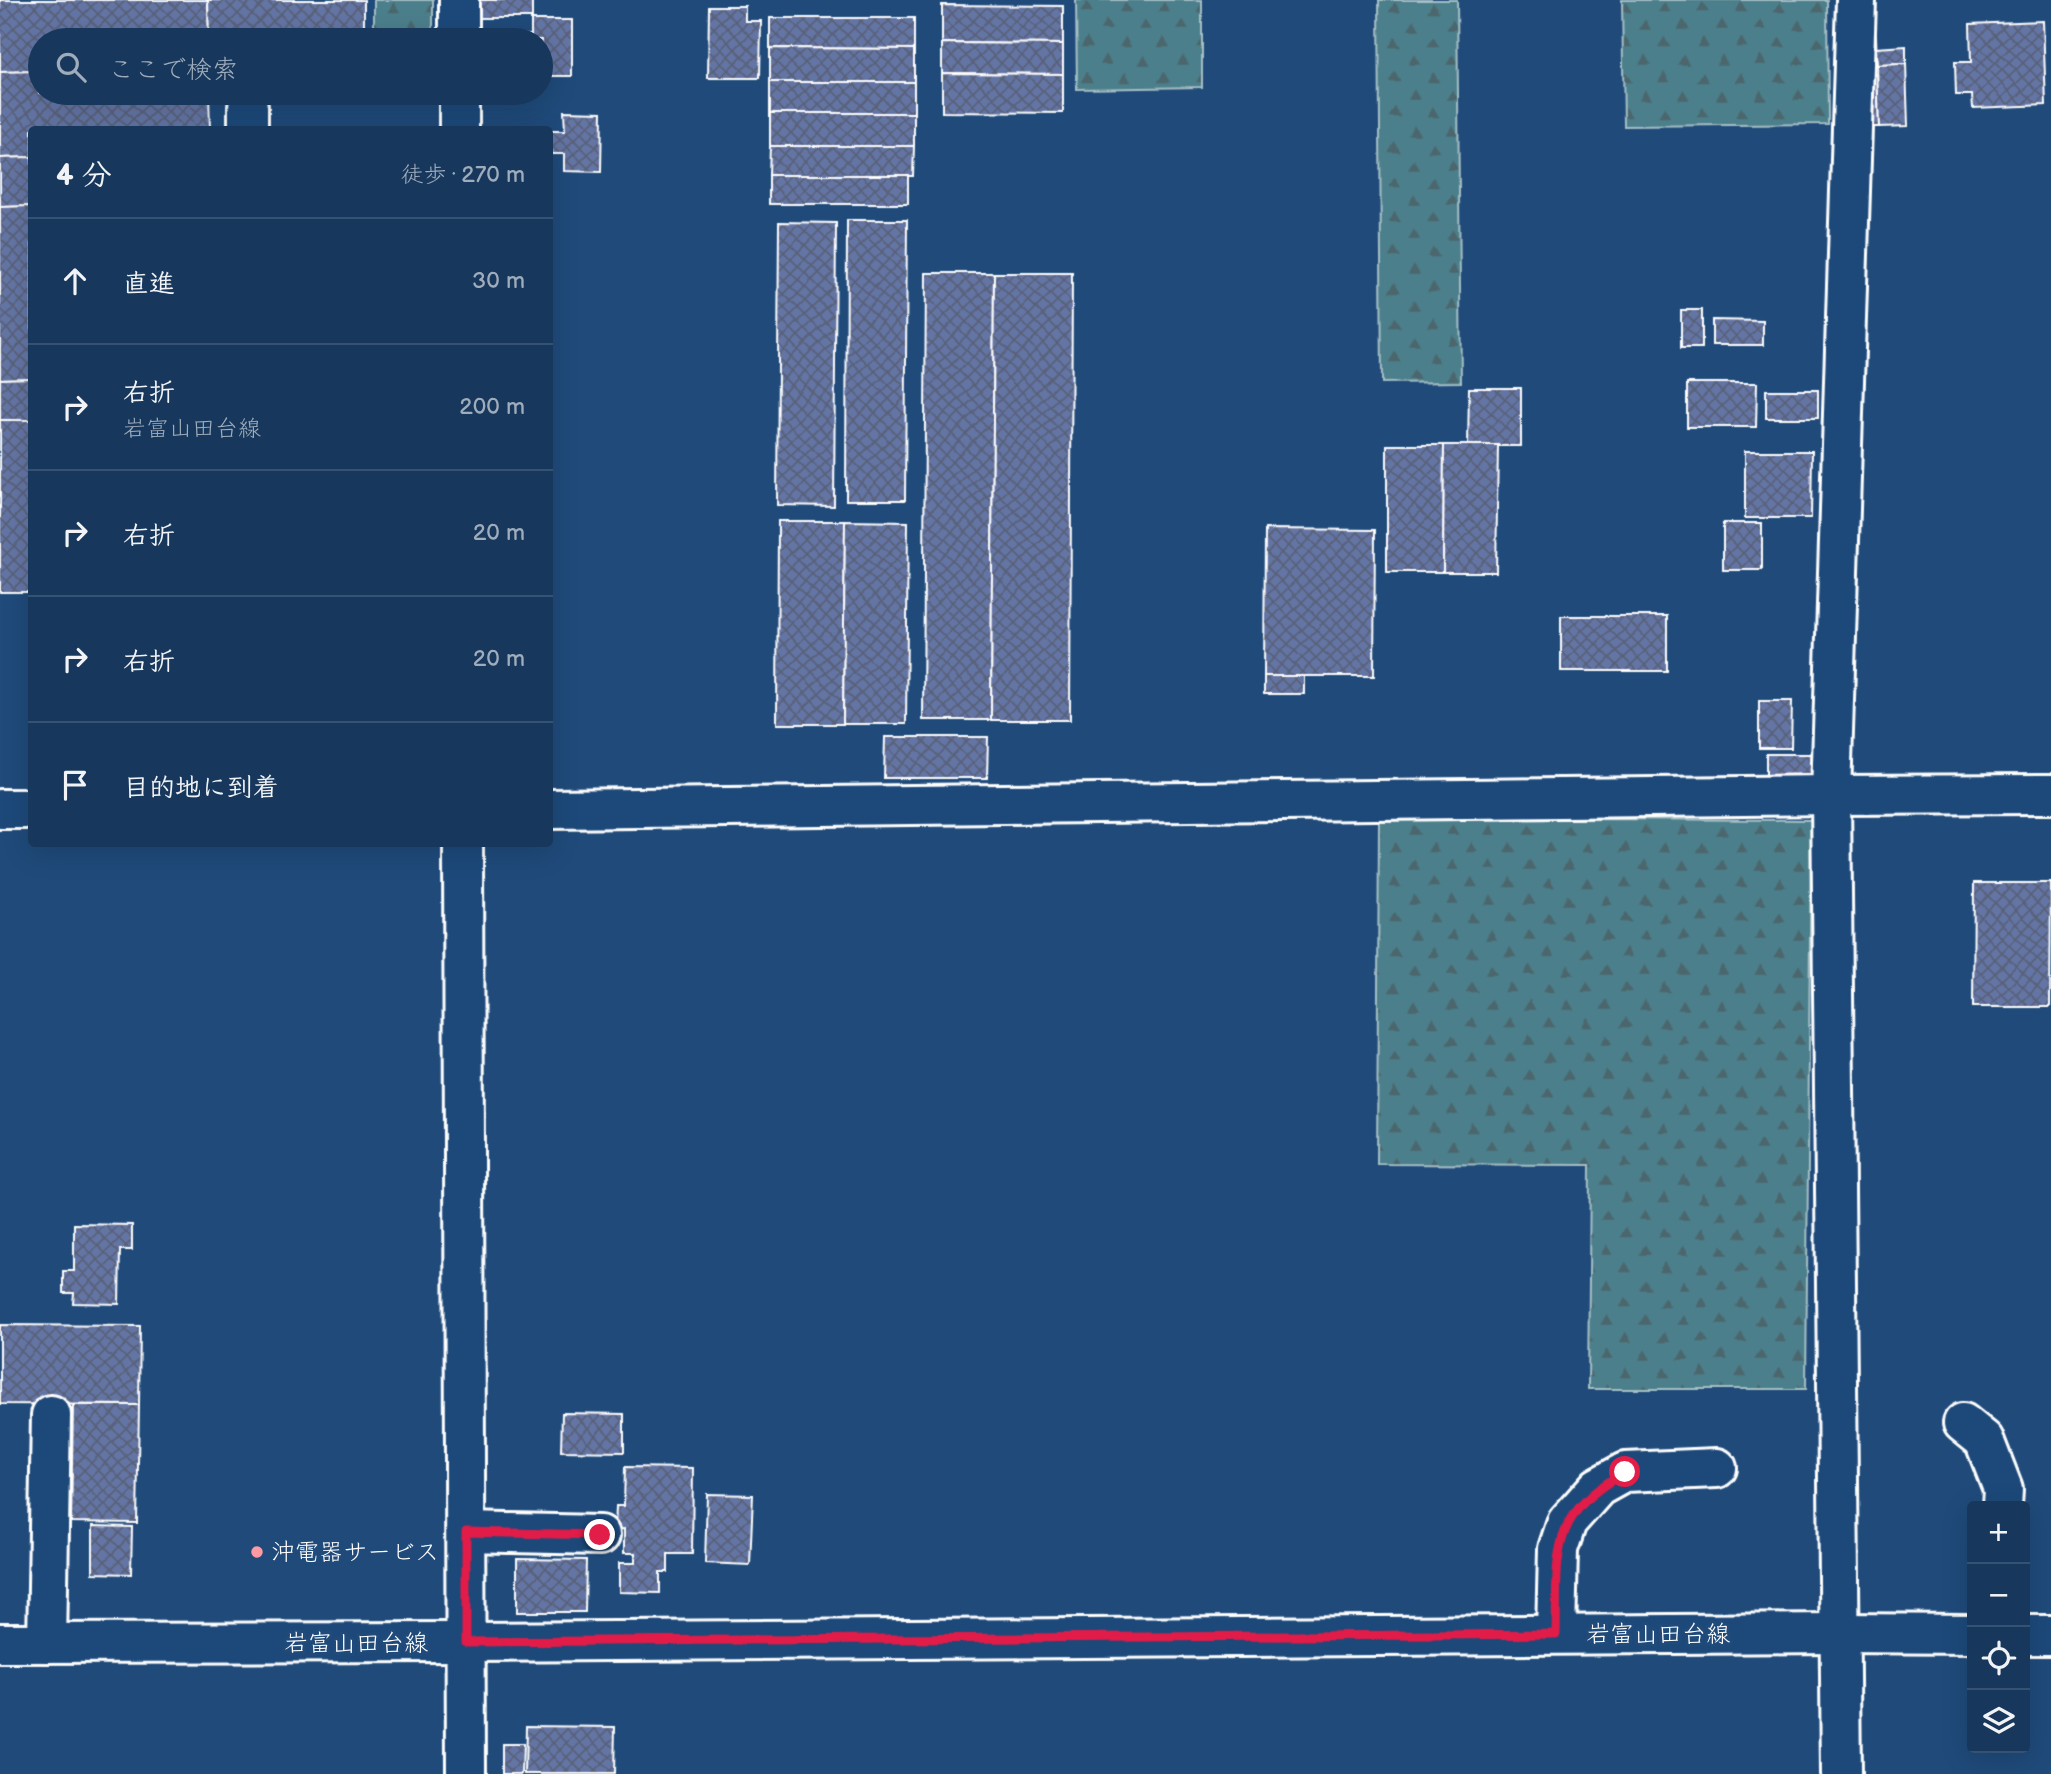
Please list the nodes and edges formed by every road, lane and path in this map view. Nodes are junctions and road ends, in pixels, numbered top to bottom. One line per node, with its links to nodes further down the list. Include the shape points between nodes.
1 (459, 0): 3 (street)
2 (1856, 0): 7 (street)
3 (459, 28)
4 (459, 105): 5 (street)
5 (459, 126)
6 (2051, 794): 7 (street)
7 (1831, 795): 10 (street); 18 (street)
8 (0, 809): 9 (street)
9 (28, 809)
10 (553, 809)
11 (463, 847): 16 (street)
12 (51, 1415): 25 (street)
13 (1962, 1423): 15 (street, via 1984,1440 2003,1489)
14 (1717, 1468): 19 (street, via 1625,1472 1598,1487 1567,1522 1558,1549)
15 (2003, 1501)
16 (466, 1532): 17 (street); 23 (street)
17 (600, 1535)
18 (1839, 1633): 19 (street, 岩富山田台線); 20 (street, 岩富山田台線); 27 (street)
19 (1556, 1634): 23 (street, 岩富山田台線)
20 (1967, 1634)
21 (2051, 1634): 22 (street)
22 (2030, 1635)
23 (466, 1642): 25 (street, 岩富山田台線); 26 (street)
24 (0, 1643): 25 (street, 岩富山田台線)
25 (47, 1643)
26 (466, 1774)
27 (1841, 1774)

